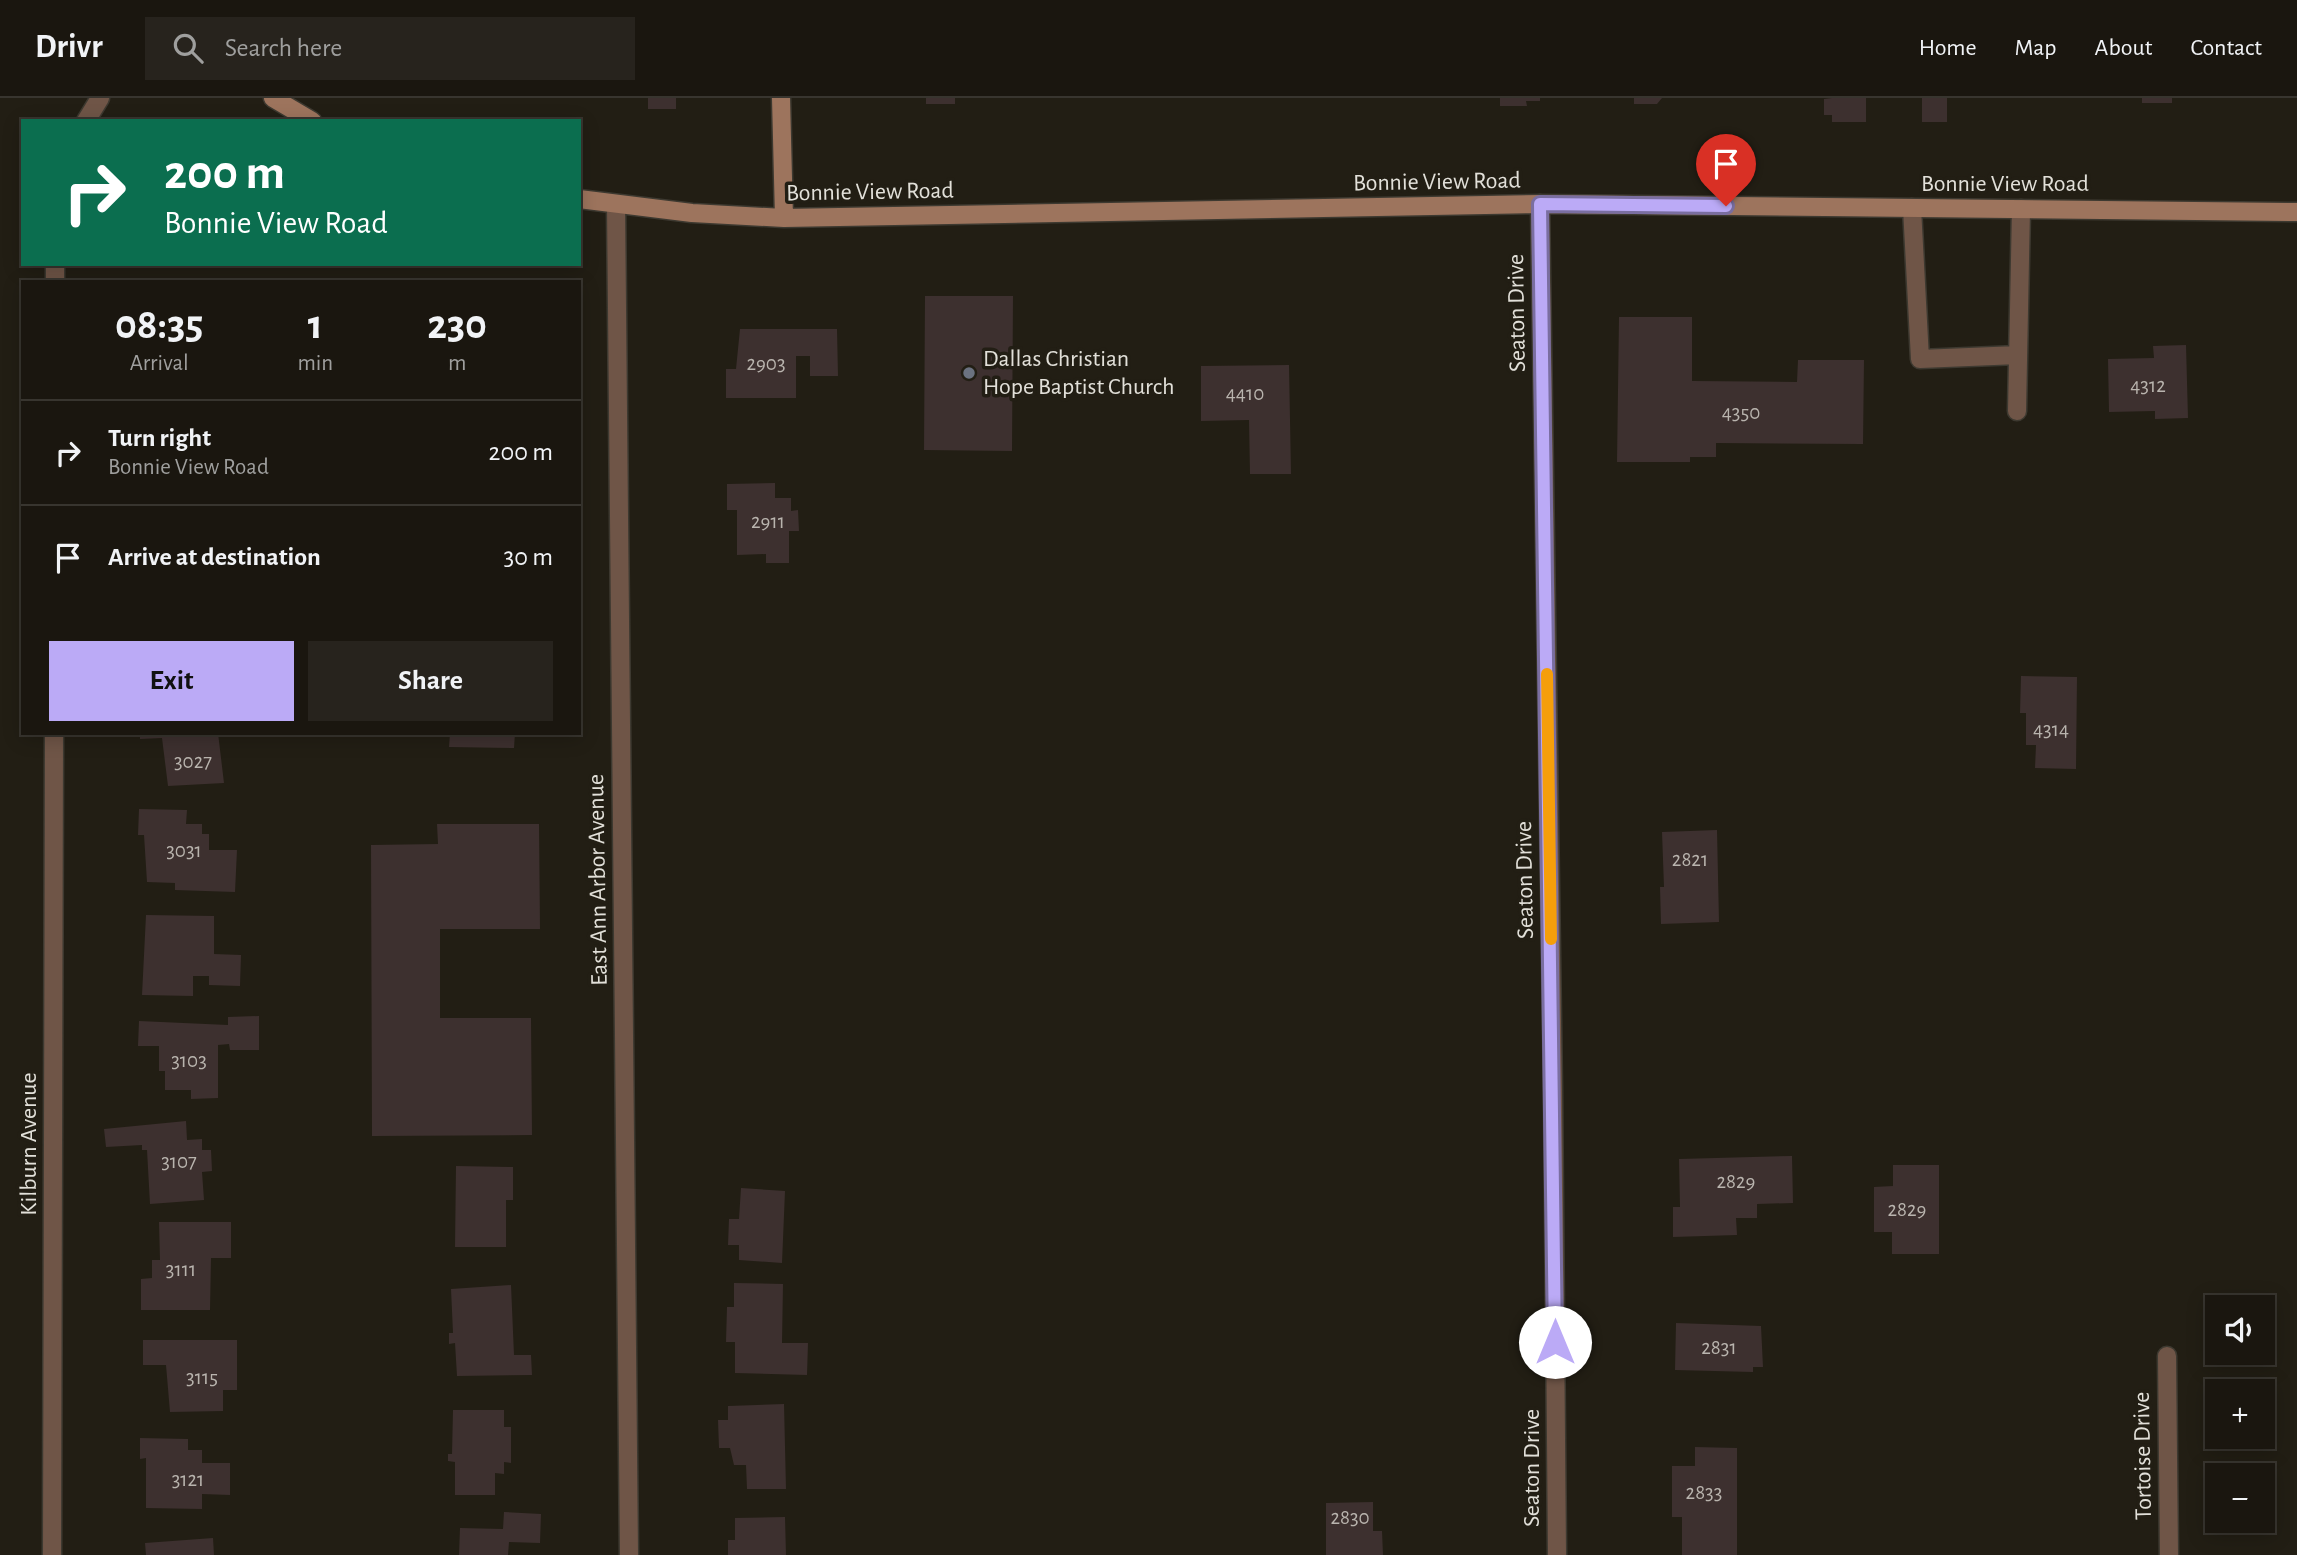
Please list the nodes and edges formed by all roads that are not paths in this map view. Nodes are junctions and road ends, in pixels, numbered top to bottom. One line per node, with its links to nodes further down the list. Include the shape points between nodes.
1 (100, 98): 4 (street)
2 (273, 98): 5 (street)
3 (781, 98): 12 (street)
4 (87, 119)
5 (309, 119)
6 (581, 199): 7 (street, Bonnie View Road)
7 (615, 204): 12 (street, Bonnie View Road); 18 (street, East Ann Arbor Avenue)
8 (1540, 204): 9 (street, Bonnie View Road); 12 (street, Bonnie View Road); 19 (street, Seaton Drive)
9 (1912, 208): 10 (street, Bonnie View Road); 13 (street, via 1920,359)
10 (2021, 209): 11 (street, Bonnie View Road); 13 (street)
11 (2297, 212)
12 (784, 218)
13 (2018, 355): 14 (street)
14 (2017, 411)
15 (54, 735): 17 (street, Kilburn Avenue)
16 (2166, 1356): 20 (street, Tortoise Drive)
17 (52, 1555)
18 (629, 1555)
19 (1557, 1555)
20 (2169, 1555)

